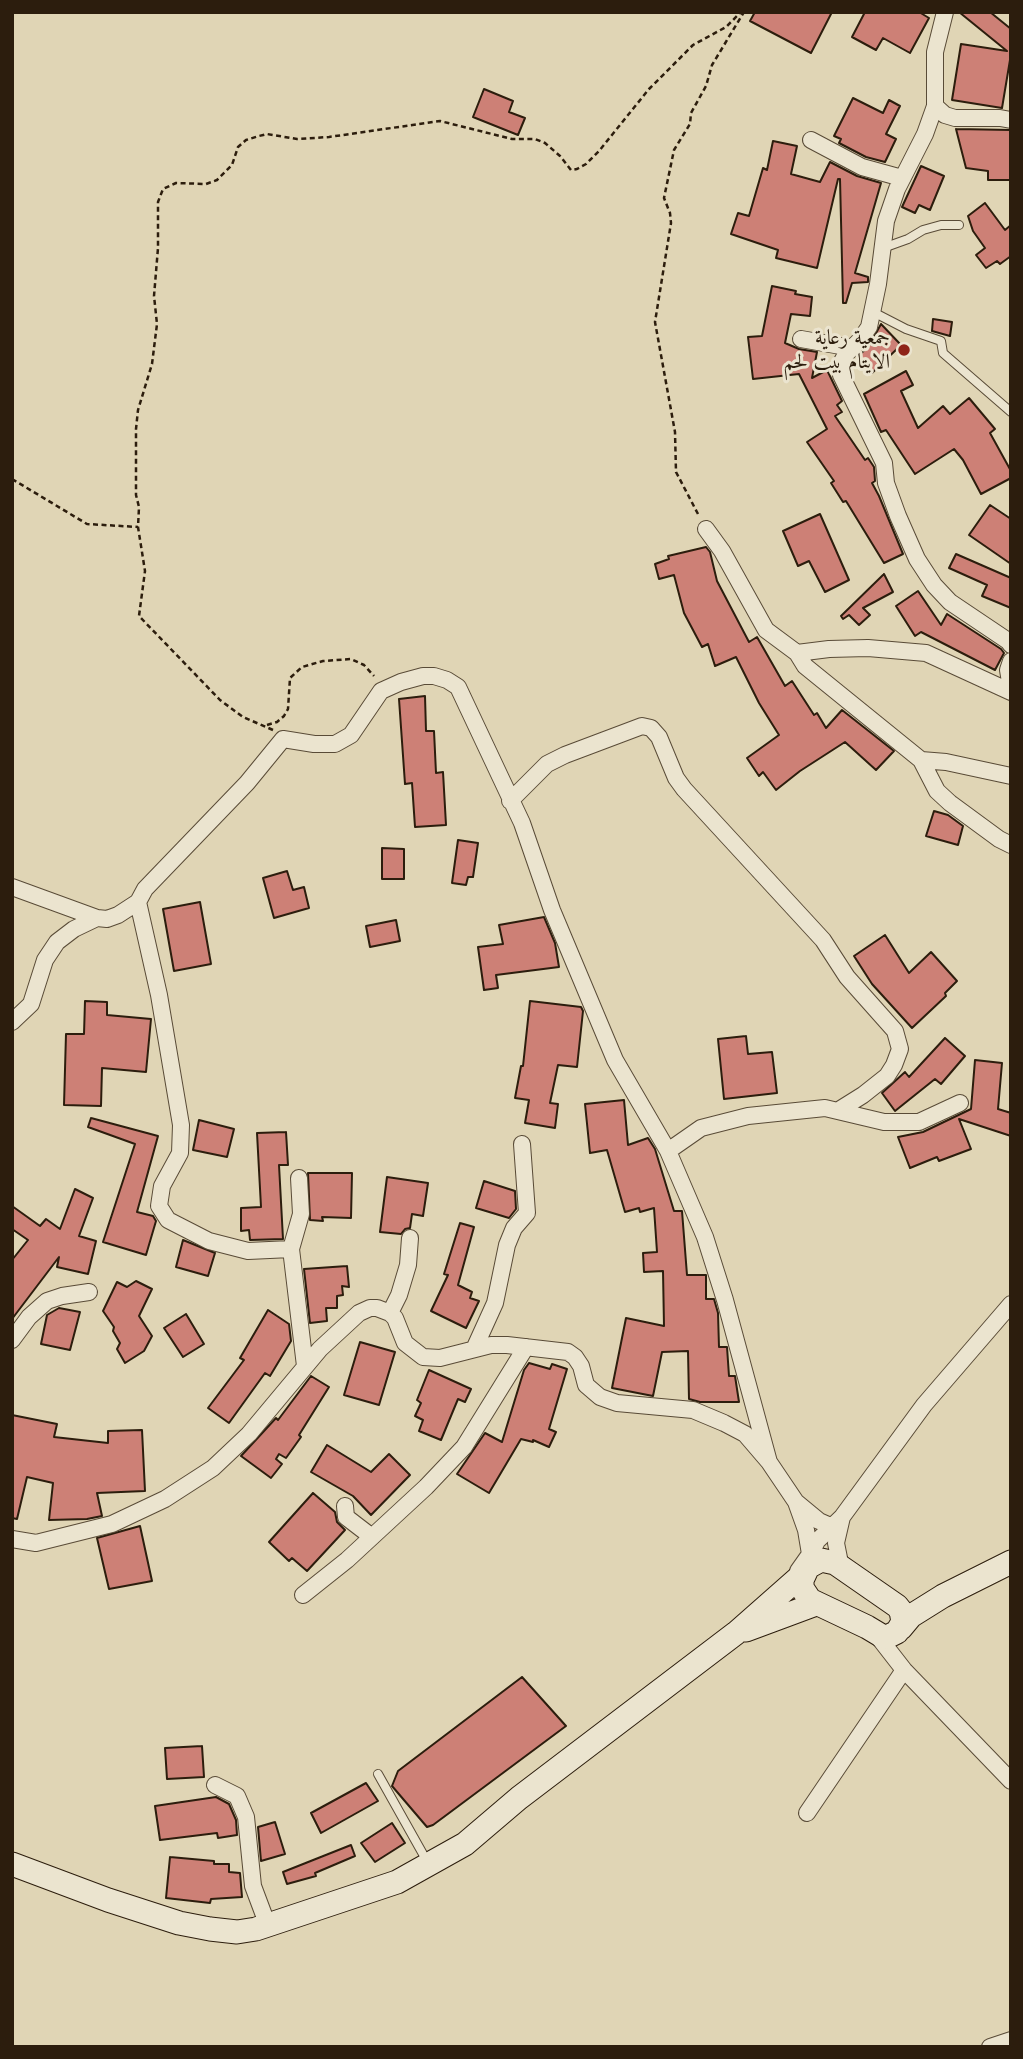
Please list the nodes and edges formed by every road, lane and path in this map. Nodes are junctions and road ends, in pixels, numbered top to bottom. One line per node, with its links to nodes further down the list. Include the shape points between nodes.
1 (742, 12): 14 (path, via 726,27 693,45 649,89 599,151 577,169 571,170 535,139 512,139 440,121 329,137 297,139 267,134 246,139 232,165 217,180 176,183 163,189 158,202 154,296 158,324 136,429); 15 (path, via 674,150 664,198 671,223 655,322 675,432 676,472)
2 (945, 12): 3 (street, via 935,52)
3 (935, 106): 4 (street, via 955,118); 6 (street)
4 (1011, 120)
5 (811, 140): 6 (street, via 862,167)
6 (902, 178): 8 (street, via 886,221)
7 (959, 225): 8 (lane, via 923,230)
8 (883, 248): 9 (street)
9 (873, 312): 11 (street, via 869,327); 12 (lane, via 941,341 943,353)
10 (802, 339): 11 (street)
11 (852, 348): 16 (street, via 840,365 841,375 884,463 886,483 917,559 950,602)
12 (1011, 412)
13 (12, 479): 14 (path, via 86,524)
14 (138, 527): 21 (path, via 145,571 139,616 220,700)
15 (706, 529): 17 (street, via 766,630)
16 (1011, 645)
17 (797, 653): 19 (street, via 868,648 926,653); 23 (street, via 804,666)
18 (1011, 661): 19 (street)
19 (1011, 690)
20 (381, 691): 21 (path, via 364,665 351,659 323,660 302,667 290,678 288,709 277,722); 22 (street, via 351,735 335,744); 25 (street, via 423,676 458,687)
21 (266, 726): 22 (path)
22 (283, 739): 28 (street)
23 (921, 760): 24 (street); 26 (street, via 929,779 950,803)
24 (1011, 776)
25 (510, 801): 32 (street, via 547,764 642,726 651,728 684,789 823,940 847,977 895,1031 900,1049 887,1076); 34 (street, via 615,1060)
26 (1011, 845)
27 (12, 887): 29 (street)
28 (138, 902): 29 (street, via 118,915); 37 (street, via 181,1125 180,1153 162,1186 159,1206 168,1220 209,1241 248,1251)
29 (97, 918): 30 (street, via 57,942 30,1004)
30 (12, 1022)
31 (960, 1103): 32 (street, via 919,1122 884,1122)
32 (839, 1110): 34 (street, via 725,1121 701,1128)
33 (522, 1144): 43 (street, via 527,1213 507,1245 495,1303)
34 (668, 1151): 45 (street, via 705,1237)
35 (299, 1178): 37 (street, via 301,1214)
36 (410, 1238): 40 (street, via 408,1265)
37 (291, 1249): 44 (street)
38 (89, 1292): 41 (street, via 47,1301)
39 (1011, 1304): 48 (street, via 924,1405)
40 (390, 1313): 43 (street, via 405,1343 423,1357 440,1358); 44 (street, via 370,1308 359,1313)
41 (12, 1340)
42 (526, 1347): 43 (street); 45 (street, via 568,1352 581,1366 586,1385 600,1397 617,1403 693,1410 724,1423 745,1434); 49 (street, via 464,1447)
43 (475, 1348)
44 (305, 1366): 50 (street, via 249,1434 213,1468 164,1499 112,1524 36,1543)
45 (769, 1462): 46 (street)
46 (796, 1502): 48 (street, via 819,1521); 53 (street, via 806,1530)
47 (345, 1506): 49 (street, via 346,1517)
48 (837, 1525): 52 (street); 53 (street, via 817,1541)
49 (372, 1537): 54 (street)
50 (12, 1539)
51 (1011, 1562): 55 (street)
52 (841, 1568): 53 (street, via 821,1560); 56 (street)
53 (800, 1571): 57 (street, via 805,1595); 60 (street)
54 (303, 1595)
55 (943, 1596): 56 (street); 58 (street)
56 (888, 1600): 58 (street, via 901,1611)
57 (820, 1605): 59 (street); 60 (street)
58 (901, 1628): 59 (street, via 887,1637); 61 (street)
59 (872, 1630): 61 (street)
60 (736, 1633): 67 (street, via 465,1844)
61 (901, 1665): 63 (street); 65 (street)
62 (378, 1774): 67 (lane)
63 (1011, 1781)
64 (215, 1784): 68 (street, via 237,1796 246,1817 253,1886)
65 (807, 1813)
66 (12, 1864): 68 (street, via 179,1923 237,1932)
67 (429, 1864): 68 (street, via 397,1882)
68 (268, 1926)
69 (1011, 2040): 70 (street)
70 (990, 2047)

